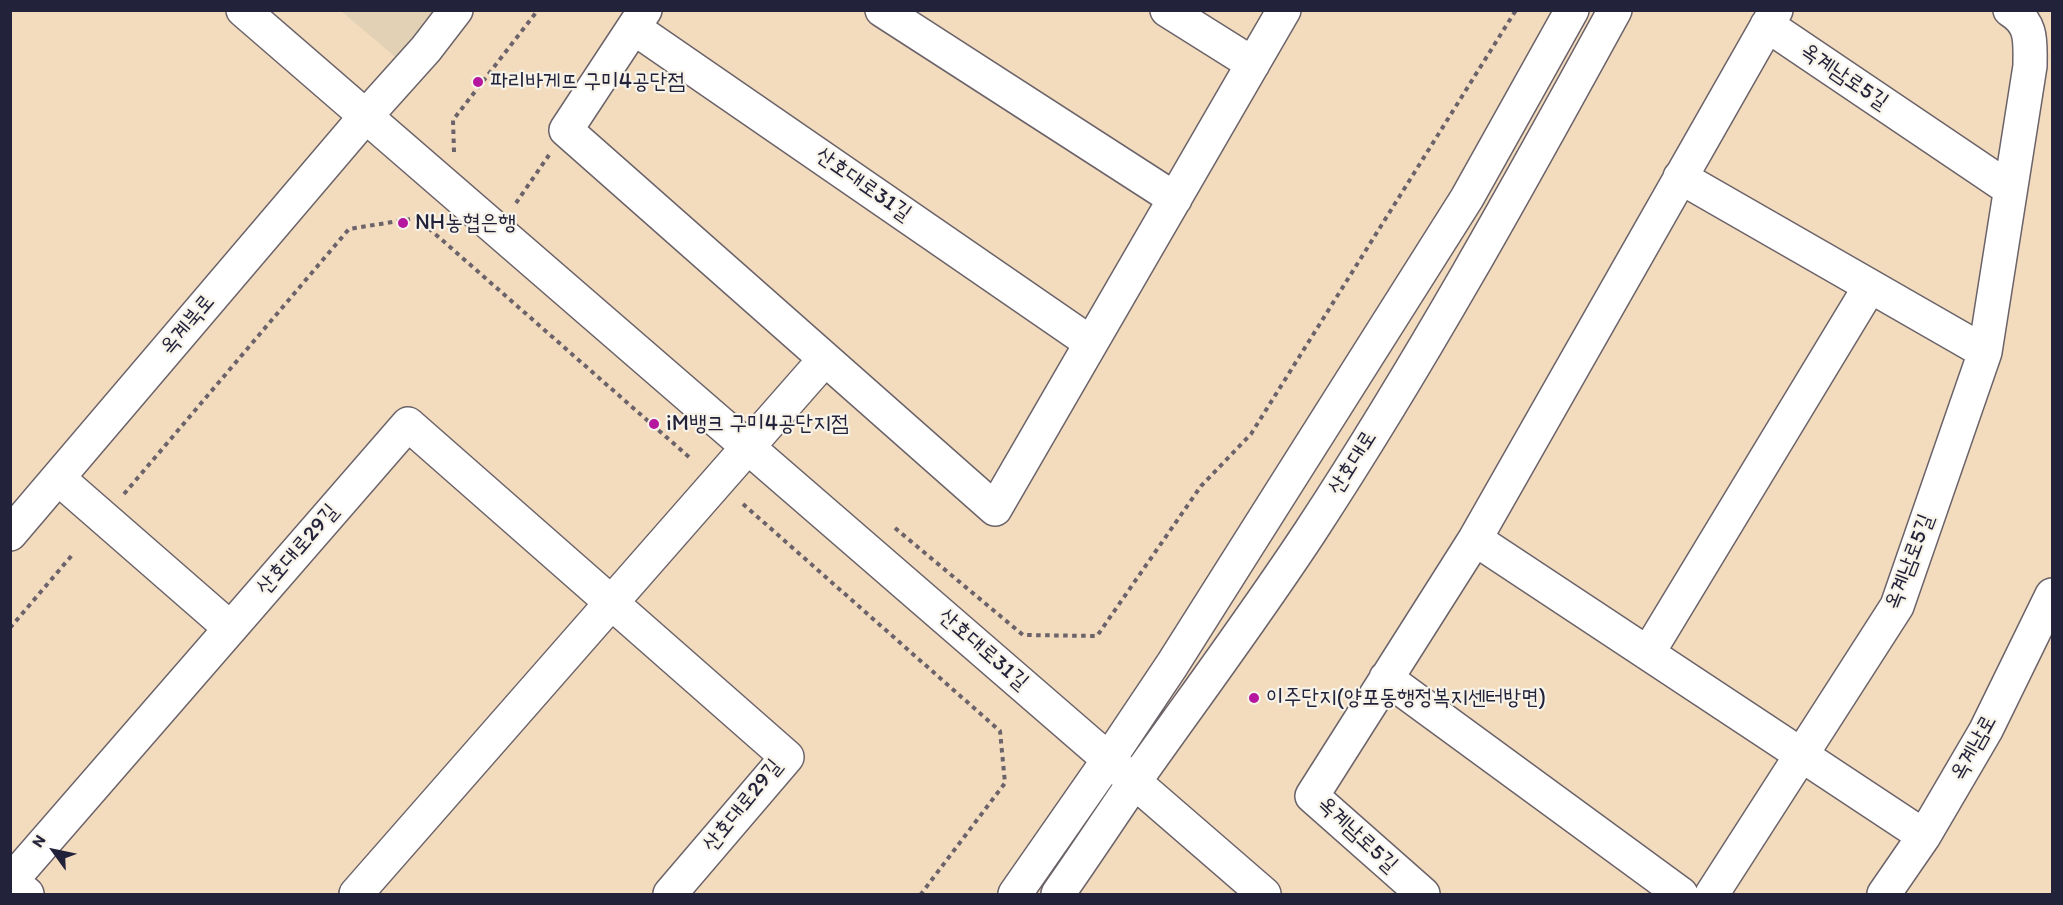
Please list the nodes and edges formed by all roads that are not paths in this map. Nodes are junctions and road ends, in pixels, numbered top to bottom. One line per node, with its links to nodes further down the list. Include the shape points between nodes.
1 (243, 10): 12 (street)
2 (456, 10): 12 (street, 옥계북로)
3 (882, 10): 15 (street)
4 (1167, 10): 11 (street)
5 (1284, 10): 11 (street)
6 (1572, 10): 30 (street, 산호대로, via 1467,198)
7 (1614, 10): 31 (street, 산호대로, via 1416,363 1310,532)
8 (2010, 10): 14 (street, 옥계남로5길, via 2020,17 2030,35 2030,66)
9 (1771, 18): 13 (street, 옥계남로5길); 14 (street, 옥계남로5길)
10 (640, 19): 17 (street, 산호대로31길); 19 (street, via 566,130)
11 (1253, 64): 15 (street)
12 (365, 117): 20 (street, 산호대로31길); 21 (street, 옥계북로)
13 (1680, 177): 16 (street); 23 (street, 옥계남로5길)
14 (2010, 189): 18 (street, 옥계남로5길)
15 (1175, 199): 17 (street)
16 (1869, 288): 18 (street); 27 (street)
17 (1092, 343): 19 (street, via 995,509)
18 (1985, 352): 29 (street, 옥계남로5길, via 1897,606)
19 (825, 359): 20 (street)
20 (748, 447): 25 (street); 30 (street, 산호대로31길)
21 (58, 478): 22 (street, 옥계북로); 26 (street)
22 (10, 534)
23 (1475, 539): 27 (street); 28 (street, 옥계남로5길)
24 (2052, 595): 32 (street, 옥계남로, via 1986,730)
25 (611, 603): 26 (street, 산호대로29길, via 408,424); 35 (street); 36 (street, 산호대로29길, via 787,757)
26 (230, 628): 33 (street, 산호대로29길)
27 (1648, 652): 29 (street)
28 (1386, 678): 41 (street, 옥계남로5길, via 1312,796); 42 (street)
29 (1802, 754): 32 (street); 43 (street, 옥계남로5길)
30 (1110, 759): 31 (street, 산호대로31길); 37 (street, 산호대로)
31 (1134, 783): 38 (street, 산호대로); 39 (street); 40 (street, 산호대로31길)
32 (1924, 836): 44 (street, 옥계남로)
33 (11, 881): 34 (street)
34 (27, 894)
35 (356, 894)
36 (670, 894)
37 (1015, 894)
38 (1058, 894)
39 (1077, 894)
40 (1264, 894)
41 (1423, 894)
42 (1681, 894)
43 (1712, 894)
44 (1884, 894)

